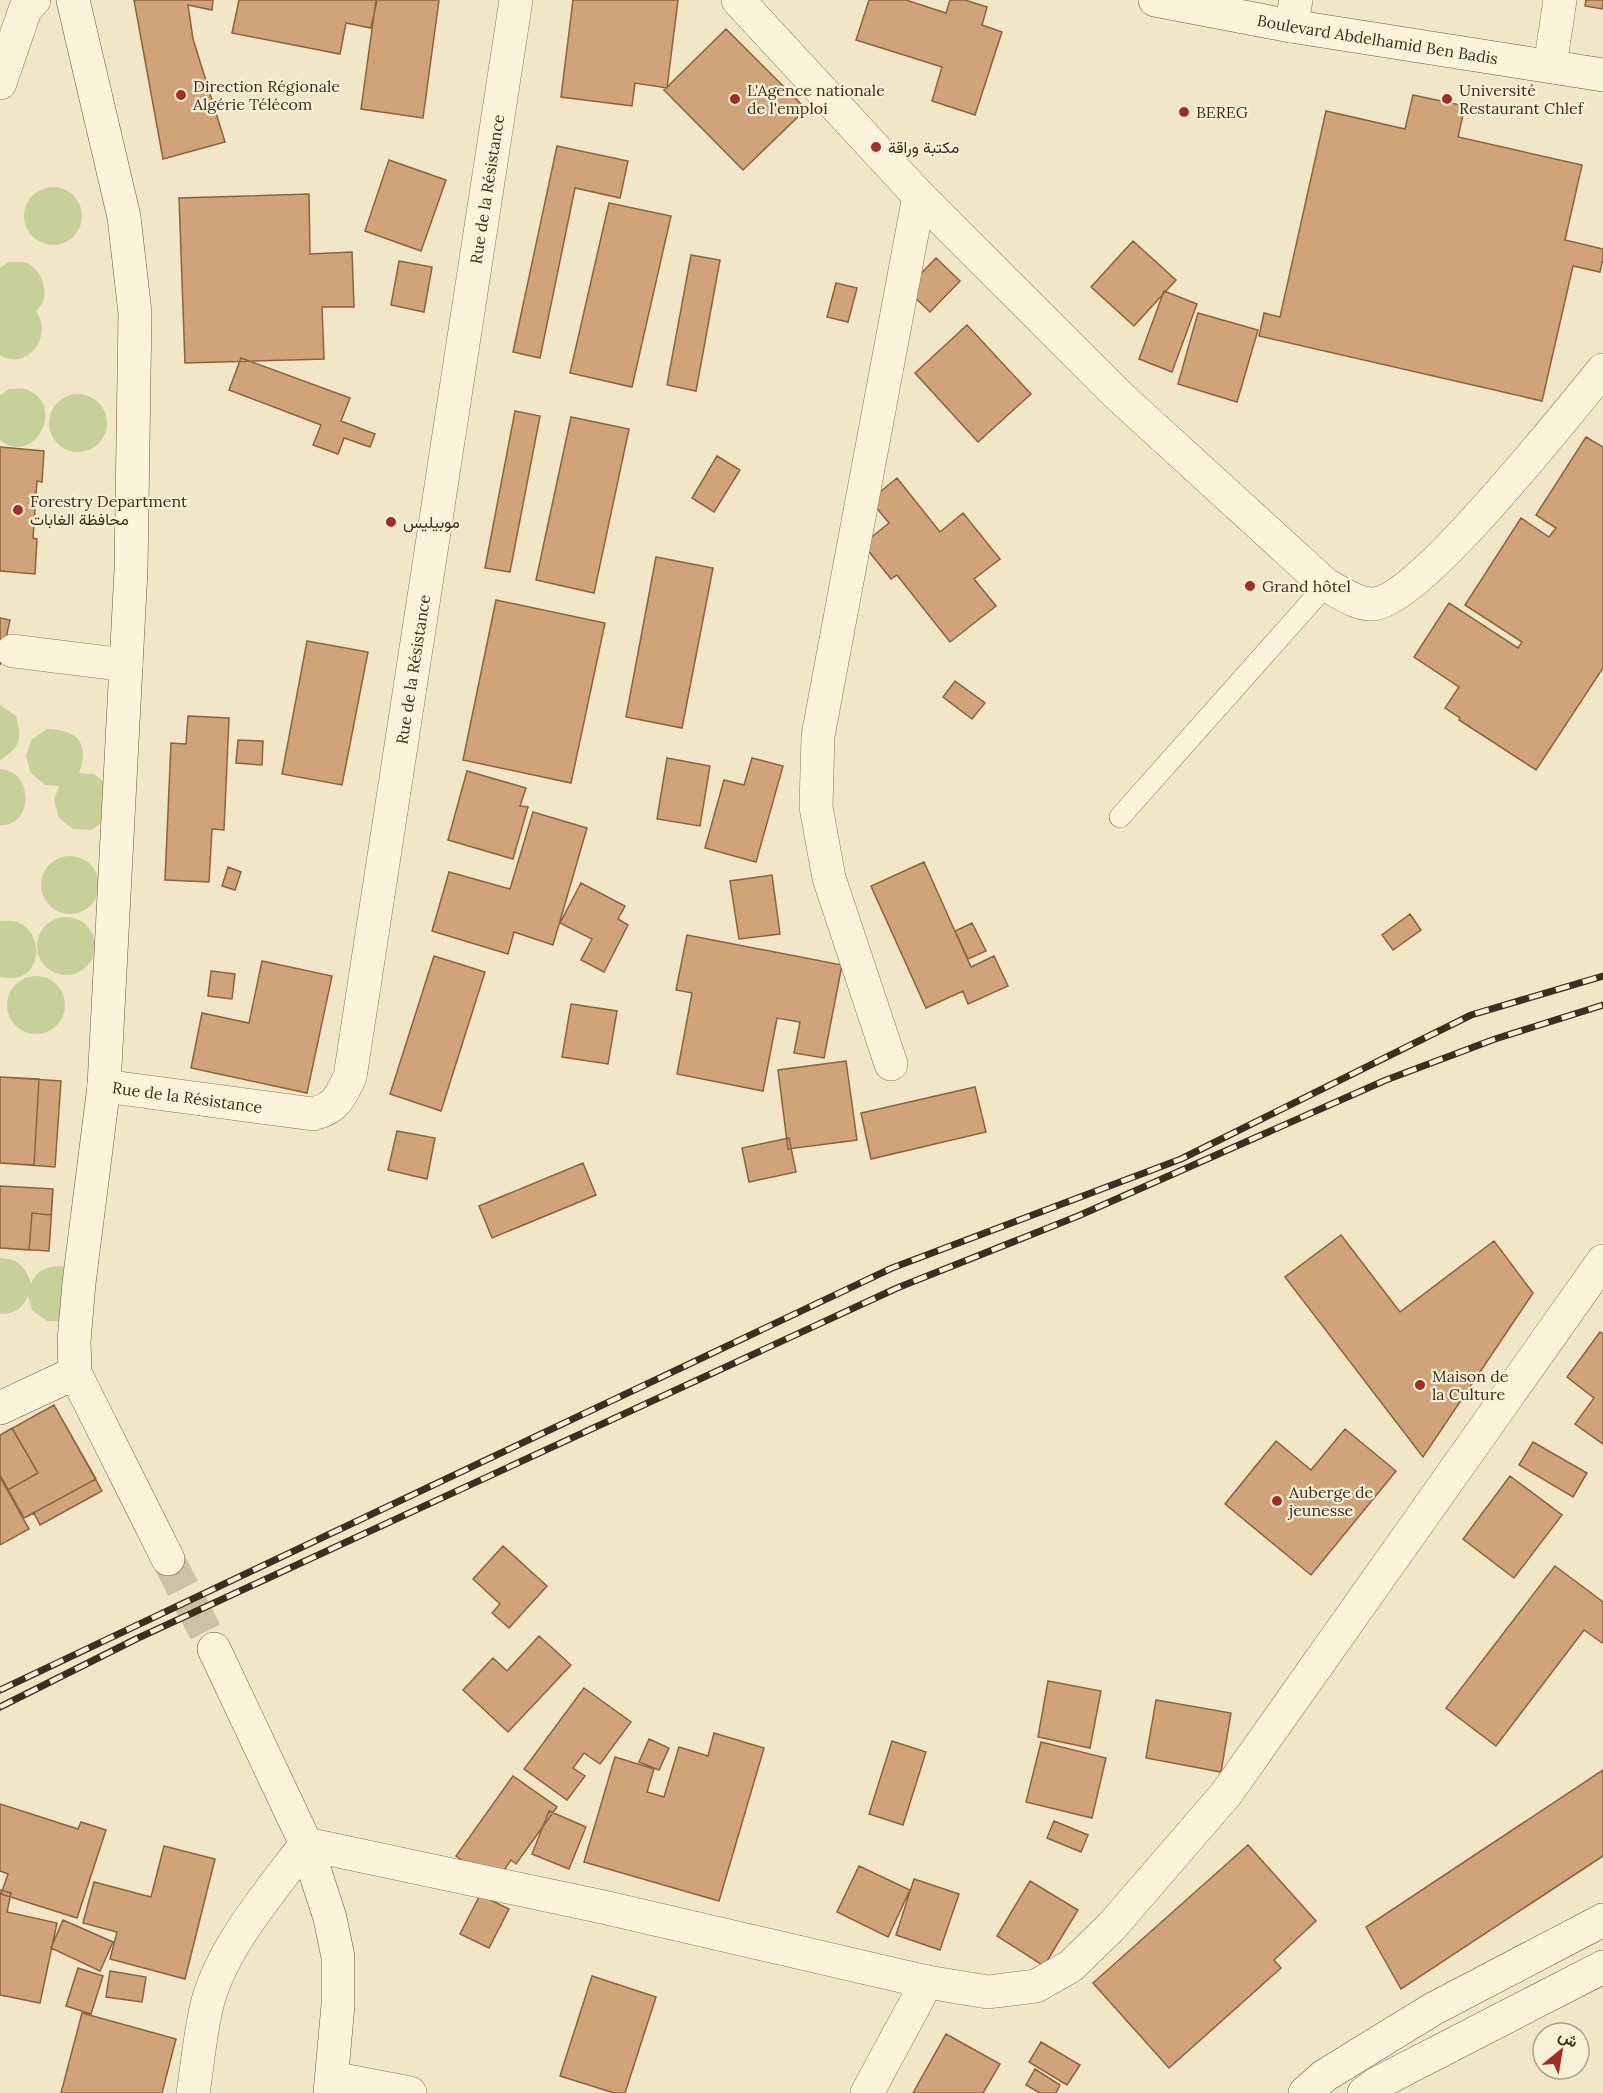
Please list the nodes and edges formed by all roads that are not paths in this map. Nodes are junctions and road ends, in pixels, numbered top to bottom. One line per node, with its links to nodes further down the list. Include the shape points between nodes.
1 (34, 0): 10 (street, via 25,10)
2 (73, 0): 15 (street, via 124,217 135,313)
3 (516, 0): 18 (street, Rue de la Résistance, via 350,1077 330,1109 313,1114)
4 (738, 0): 11 (street)
5 (1155, 0): 7 (street, Boulevard Abdelhamid Ben Badis)
6 (1560, 0): 8 (street)
7 (1293, 13): 8 (street, Boulevard Abdelhamid Ben Badis)
8 (1550, 66): 9 (street, Boulevard Abdelhamid Ben Badis)
9 (1603, 75)
10 (0, 83)
11 (919, 196): 13 (street, via 1118,395); 17 (street, via 818,736 816,807 829,878)
12 (1603, 370): 13 (street, via 1481,516 1391,598 1372,604 1352,599)
13 (1326, 585): 16 (lane)
14 (13, 651): 15 (street)
15 (126, 665): 18 (street)
16 (1120, 817)
17 (891, 1064)
18 (104, 1086): 20 (street, via 79,1283)
19 (1603, 1261): 27 (street, via 1226,1794 1112,1926 1071,1966 1036,1986 988,1992)
20 (75, 1373): 21 (street); 22 (street)
21 (0, 1408)
22 (168, 1559)
23 (214, 1649): 24 (street)
24 (306, 1844): 27 (street, via 603,1906); 28 (street, via 338,1957); 29 (street, via 256,1911 223,1966 208,2001)
25 (1603, 1920): 32 (street, via 1433,2009 1324,2076)
26 (1603, 1967): 33 (street)
27 (927, 1982): 31 (street)
28 (331, 2085): 30 (street)
29 (193, 2093)
30 (410, 2093)
31 (867, 2093)
32 (1305, 2093)
33 (1364, 2093)

